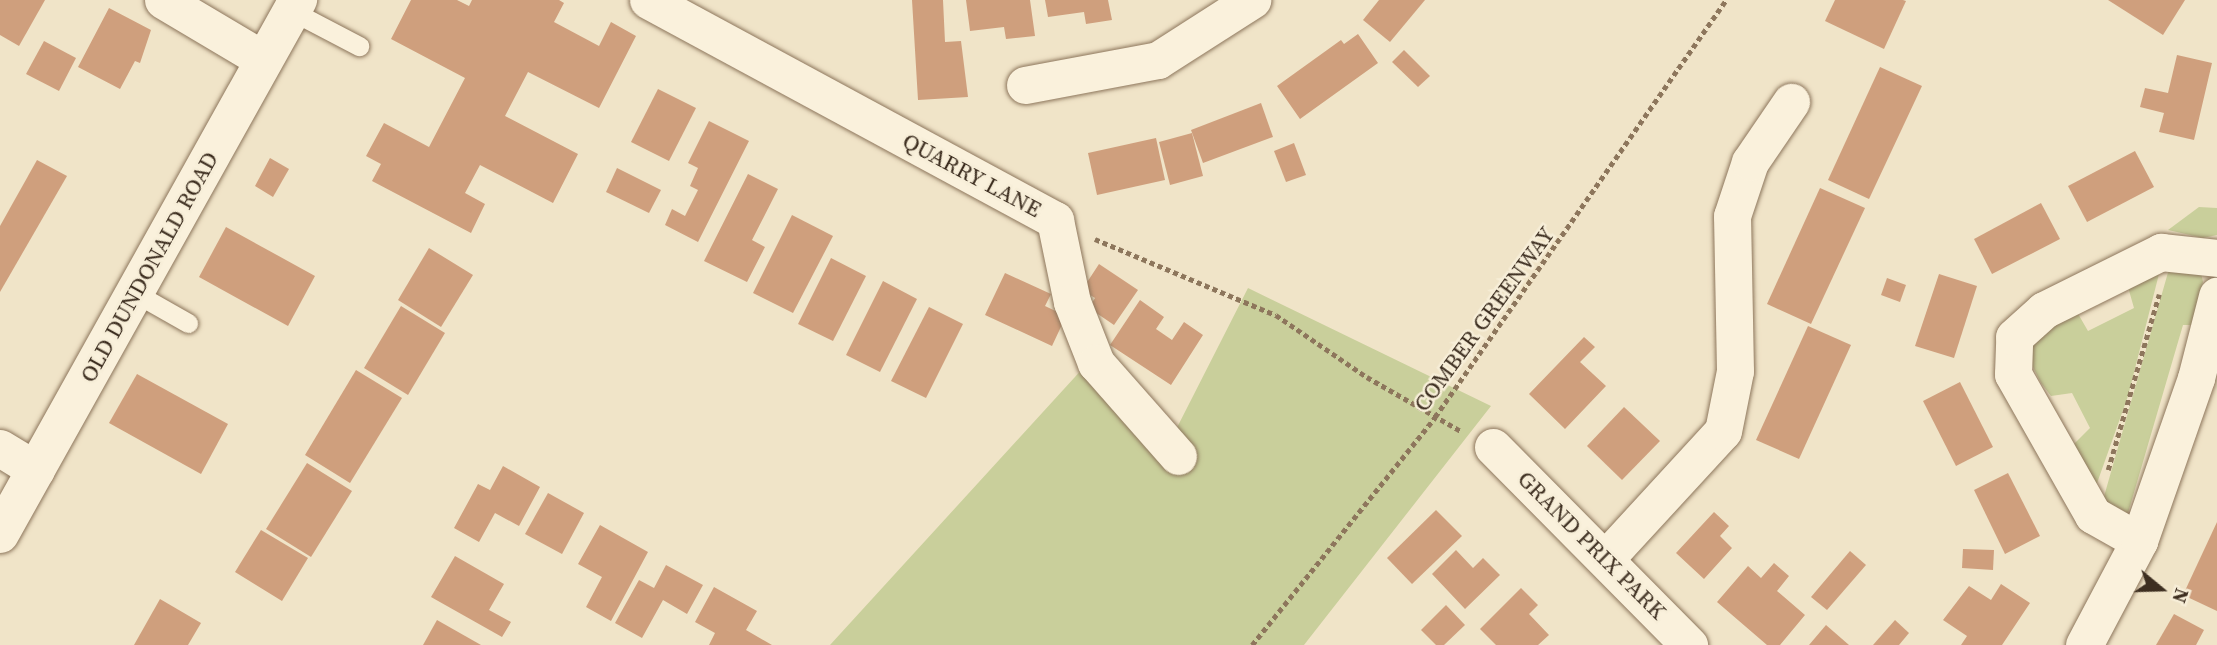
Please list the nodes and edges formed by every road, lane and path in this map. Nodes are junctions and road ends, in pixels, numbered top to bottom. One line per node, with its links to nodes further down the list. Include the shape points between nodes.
1 (163, 0): 7 (street)
2 (648, 0): 10 (street, QUARRY LANE)
3 (1252, 0): 8 (street, via 1158,60)
4 (1726, 0): 17 (path, COMBER GREENWAY)
5 (295, 5): 6 (lane); 7 (street, OLD DUNDONALD ROAD)
6 (359, 46)
7 (264, 60): 13 (street, OLD DUNDONALD ROAD)
8 (1025, 85)
9 (1791, 102): 25 (street, via 1751,162 1732,216 1735,371 1723,431)
10 (1055, 220): 17 (path, via 1276,315); 20 (street, QUARRY LANE, via 1072,302 1096,363)
11 (2171, 252): 12 (street); 22 (path); 22 (street, via 2044,310 2014,337 2013,374)
12 (2217, 258)
13 (135, 293): 15 (lane); 21 (street, OLD DUNDONALD ROAD)
14 (2217, 296): 16 (street)
15 (188, 323)
16 (2202, 410): 24 (street)
17 (1435, 417): 18 (path); 26 (path, COMBER GREENWAY)
18 (1493, 447): 25 (street, GRAND PRIX PARK)
19 (0, 448): 21 (street)
20 (1178, 456)
21 (36, 470): 23 (street, OLD DUNDONALD ROAD)
22 (2093, 515): 24 (street)
23 (0, 534)
24 (2139, 541): 28 (street)
25 (1607, 557): 27 (street, GRAND PRIX PARK)
26 (1252, 645)
27 (1689, 645)
28 (2084, 645)

